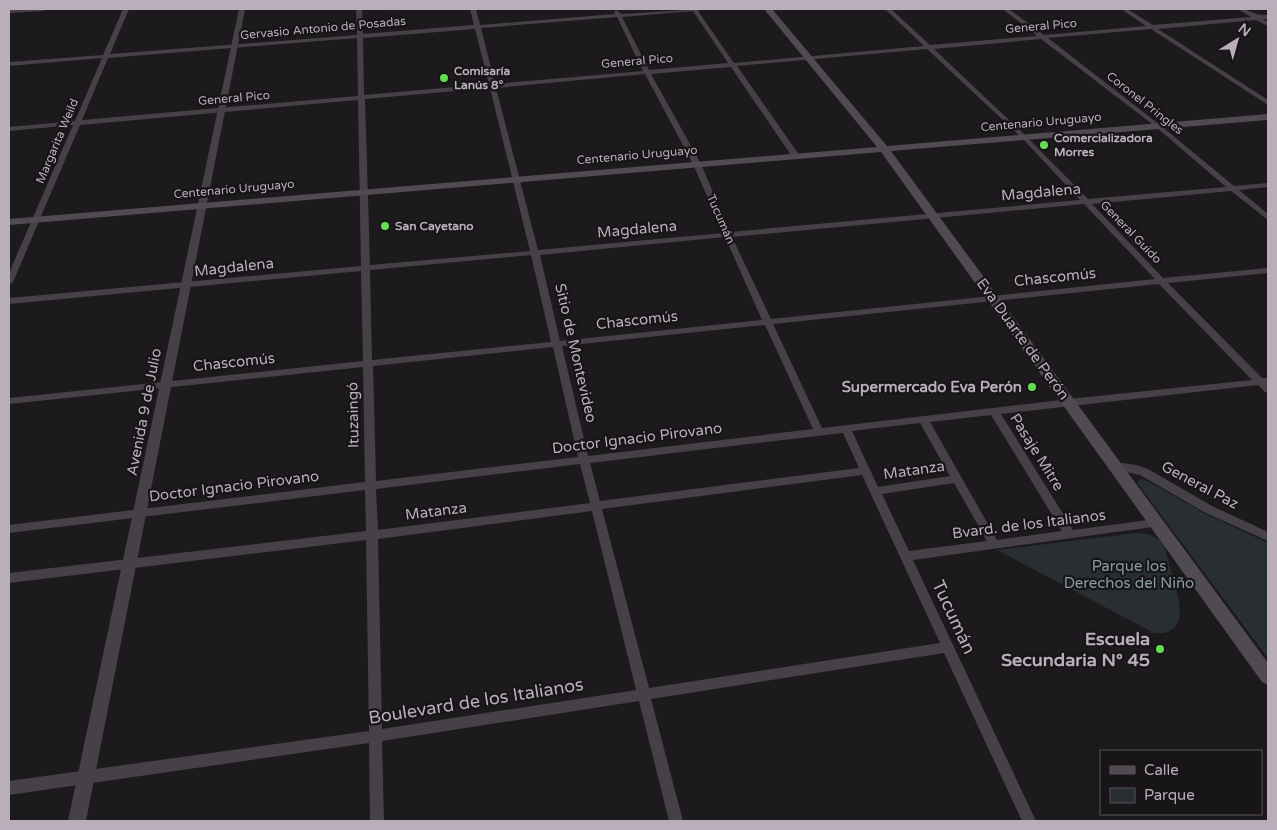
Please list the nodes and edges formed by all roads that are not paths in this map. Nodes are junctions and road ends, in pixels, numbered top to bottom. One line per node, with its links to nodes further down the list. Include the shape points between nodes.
1 (43, 9): 13 (street)
2 (126, 9): 24 (street, Margarita Weild)
3 (242, 9): 22 (street, Avenida 9 de Julio)
4 (359, 9): 20 (street, Ituzaingó)
5 (473, 9): 18 (street, Sitio de Montevideo)
6 (694, 9): 7 (street, Gervasio Antonio de Posadas); 14 (street, Gervasio Antonio de Posadas); 27 (street)
7 (700, 9)
8 (768, 9): 25 (main road, Eva Duarte de Perón)
9 (888, 9): 23 (street, General Guido)
10 (1006, 9): 21 (street, Coronel Pringles)
11 (1124, 9): 19 (street)
12 (1241, 9): 16 (street)
13 (9, 11)
14 (617, 12): 18 (street, Gervasio Antonio de Posadas); 28 (street, Tucumán)
15 (1268, 17): 16 (street, General Pico)
16 (1257, 18): 17 (street); 19 (street, General Pico)
17 (1268, 24)
18 (478, 26): 20 (street, Gervasio Antonio de Posadas); 29 (street, Sitio de Montevideo)
19 (1152, 27): 21 (street, General Pico); 31 (street)
20 (360, 36): 22 (street, Gervasio Antonio de Posadas); 30 (street, Ituzaingó)
21 (1042, 37): 23 (street, General Pico); 35 (street, Coronel Pringles)
22 (234, 46): 24 (street, Gervasio Antonio de Posadas); 32 (street, Avenida 9 de Julio)
23 (928, 46): 25 (street, General Pico); 37 (street, General Guido)
24 (107, 56): 26 (street, Gervasio Antonio de Posadas); 34 (street, Margarita Weild)
25 (810, 57): 27 (street, General Pico); 38 (main road, Eva Duarte de Perón)
26 (9, 64)
27 (733, 64): 28 (street, General Pico); 39 (street)
28 (646, 72): 29 (street, General Pico); 40 (street, Tucumán)
29 (492, 85): 30 (street, General Pico); 41 (street, Sitio de Montevideo)
30 (362, 97): 32 (street, General Pico); 44 (street, Ituzaingó)
31 (1268, 103)
32 (221, 110): 34 (street, General Pico); 46 (street, Avenida 9 de Julio)
33 (1268, 117): 35 (main road, Centenario Uruguayo)
34 (78, 123): 36 (street, General Pico); 49 (street, Margarita Weild)
35 (1158, 126): 37 (main road, Centenario Uruguayo); 43 (street, Coronel Pringles)
36 (9, 129)
37 (1024, 137): 38 (main road, Centenario Uruguayo); 45 (street, General Guido)
38 (884, 149): 39 (main road, Centenario Uruguayo); 47 (main road, Eva Duarte de Perón)
39 (796, 156): 40 (main road, Centenario Uruguayo)
40 (697, 164): 41 (main road, Centenario Uruguayo); 51 (street, Tucumán)
41 (515, 179): 44 (main road, Centenario Uruguayo); 52 (street, Sitio de Montevideo)
42 (1268, 185): 43 (street, Magdalena)
43 (1232, 188): 45 (street, Magdalena); 48 (street, Coronel Pringles)
44 (363, 192): 46 (main road, Centenario Uruguayo); 53 (street, Ituzaingó)
45 (1085, 202): 47 (street, Magdalena); 55 (street, General Guido)
46 (202, 206): 49 (main road, Centenario Uruguayo); 57 (street, Avenida 9 de Julio)
47 (932, 216): 51 (street, Magdalena); 58 (main road, Eva Duarte de Perón)
48 (1268, 218)
49 (36, 220): 50 (main road, Centenario Uruguayo); 56 (street, Margarita Weild)
50 (9, 222)
51 (727, 234): 52 (street, Magdalena); 60 (street, Tucumán)
52 (535, 253): 53 (street, Magdalena); 61 (street, Sitio de Montevideo)
53 (365, 268): 57 (street, Magdalena); 62 (street, Ituzaingó)
54 (1268, 270): 55 (street, Chascomús)
55 (1161, 281): 58 (street, Chascomús); 63 (street, General Guido)
56 (9, 282)
57 (185, 285): 59 (street, Magdalena); 64 (street, Avenida 9 de Julio)
58 (993, 299): 60 (street, Chascomús); 67 (main road, Eva Duarte de Perón)
59 (9, 301)
60 (768, 321): 61 (street, Chascomús); 71 (street, Tucumán)
61 (557, 344): 62 (street, Chascomús); 72 (street, Sitio de Montevideo)
62 (368, 364): 64 (street, Chascomús); 76 (street, Ituzaingó)
63 (1264, 381): 65 (street, General Guido); 67 (street, Doctor Ignacio Pirovano)
64 (166, 384): 66 (street, Chascomús); 79 (street, Avenida 9 de Julio)
65 (1268, 390)
66 (9, 401)
67 (1069, 402): 68 (street, Doctor Ignacio Pirovano); 73 (main road, Eva Duarte de Perón)
68 (994, 411): 69 (street, Doctor Ignacio Pirovano); 82 (street, Pasaje Mitre)
69 (923, 419): 70 (street, Doctor Ignacio Pirovano); 75 (street)
70 (846, 429): 71 (street, Doctor Ignacio Pirovano); 74 (street, Tucumán)
71 (820, 432): 72 (street, Doctor Ignacio Pirovano)
72 (584, 459): 76 (street, Doctor Ignacio Pirovano); 78 (street, Sitio de Montevideo)
73 (1115, 466): 80 (main road, Eva Duarte de Perón); 84 (street, General Paz, via 1144,472 1208,509)
74 (866, 471): 77 (street, Tucumán); 78 (street, Matanza)
75 (957, 479): 77 (street, Matanza); 85 (street)
76 (370, 485): 79 (street, Doctor Ignacio Pirovano); 83 (street, Ituzaingó)
77 (875, 491): 86 (street, Tucumán)
78 (597, 505): 83 (street, Matanza); 91 (street, Sitio de Montevideo)
79 (140, 512): 81 (street, Doctor Ignacio Pirovano); 87 (street, Avenida 9 de Julio)
80 (1156, 523): 82 (street, Bvard. de los Italianos); 90 (main road, Eva Duarte de Perón)
81 (9, 529)
82 (1070, 534): 85 (street, Bvard. de los Italianos)
83 (372, 535): 87 (street, Matanza); 92 (street, Ituzaingó)
84 (1268, 537)
85 (994, 544): 86 (street, Bvard. de los Italianos)
86 (906, 556): 89 (street, Tucumán)
87 (131, 562): 88 (street, Matanza); 93 (street, Avenida 9 de Julio)
88 (9, 578)
89 (948, 647): 91 (street, Boulevard de los Italianos); 98 (street, Tucumán)
90 (1268, 677)
91 (644, 693): 92 (street, Boulevard de los Italianos); 97 (street, Sitio de Montevideo)
92 (376, 736): 93 (street, Boulevard de los Italianos); 96 (street, Ituzaingó)
93 (86, 776): 94 (street, Boulevard de los Italianos); 95 (street, Avenida 9 de Julio)
94 (9, 788)
95 (77, 821)
96 (377, 821)
97 (676, 821)
98 (1029, 821)

